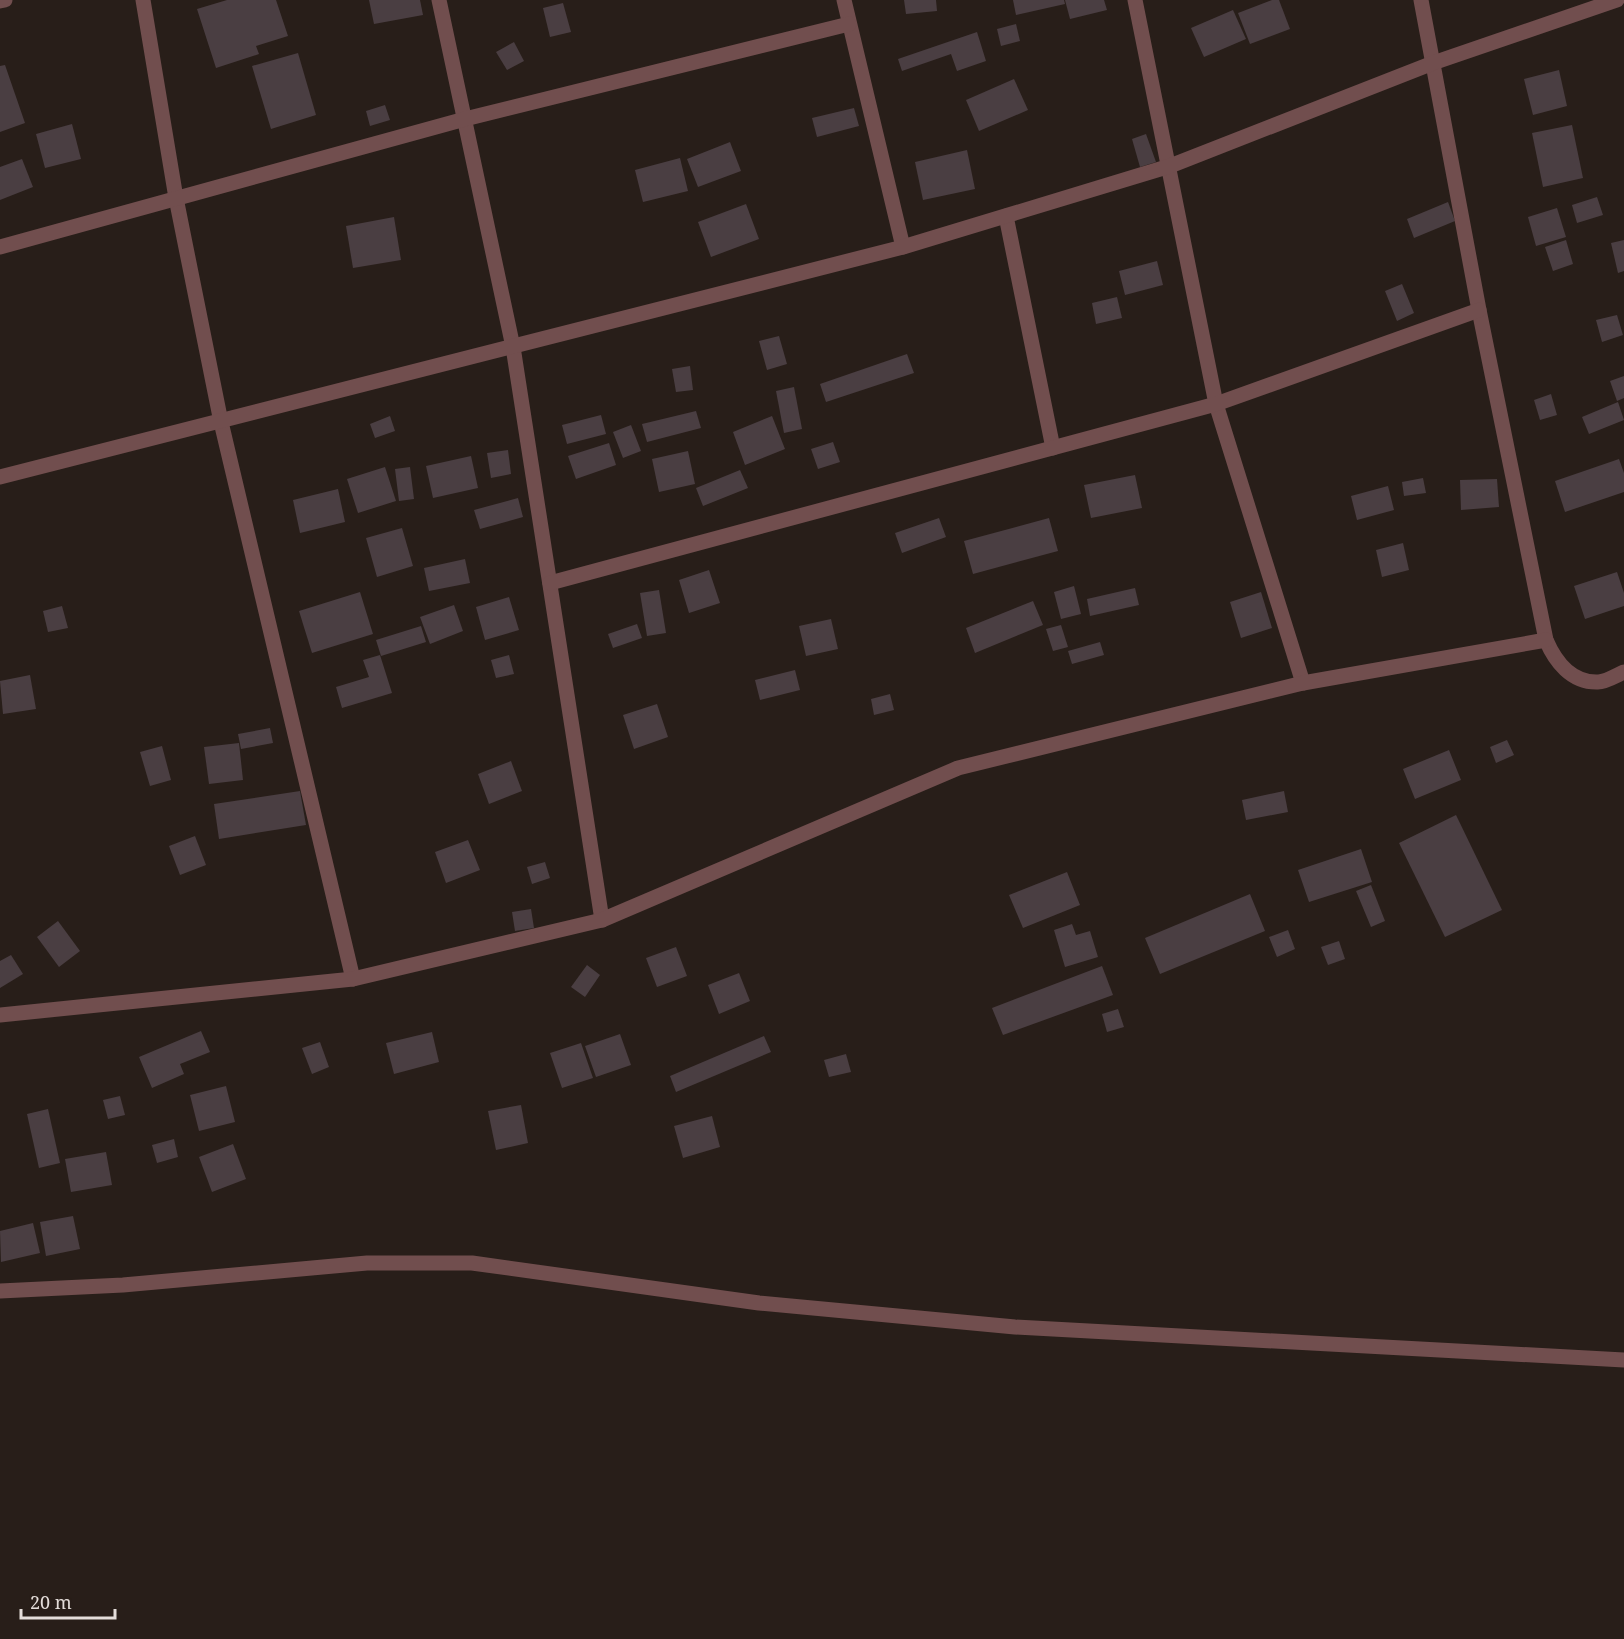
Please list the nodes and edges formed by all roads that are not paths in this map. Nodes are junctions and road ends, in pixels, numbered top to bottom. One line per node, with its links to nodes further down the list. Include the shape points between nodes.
1 (5, 0): 8 (street)
2 (143, 0): 13 (street)
3 (439, 0): 11 (street)
4 (844, 0): 9 (street)
5 (1135, 0): 12 (street)
6 (1421, 0): 10 (street)
7 (1617, 0): 10 (street)
8 (0, 1)
9 (849, 24): 11 (street); 16 (street)
10 (1433, 63): 12 (street); 17 (street)
11 (465, 119): 13 (street); 18 (street)
12 (1170, 166): 14 (street); 19 (street)
13 (176, 198): 15 (street); 20 (street)
14 (1006, 216): 16 (street); 21 (street)
15 (0, 247)
16 (903, 247): 18 (street)
17 (1479, 310): 19 (street); 24 (street)
18 (513, 347): 20 (street); 23 (street)
19 (1216, 404): 21 (street); 26 (street)
20 (221, 422): 22 (street); 28 (street)
21 (1053, 448): 23 (street)
22 (0, 477)
23 (550, 583): 27 (street)
24 (1546, 640): 25 (street, via 1553,657 1581,679 1599,682); 26 (street)
25 (1624, 672)
26 (1303, 683): 27 (street, via 958,768)
27 (602, 920): 28 (street)
28 (352, 979): 29 (street)
29 (0, 1015)
30 (0, 1291): 31 (street, via 123,1285 367,1263 472,1263 759,1303 1015,1327)
31 (1624, 1360)

